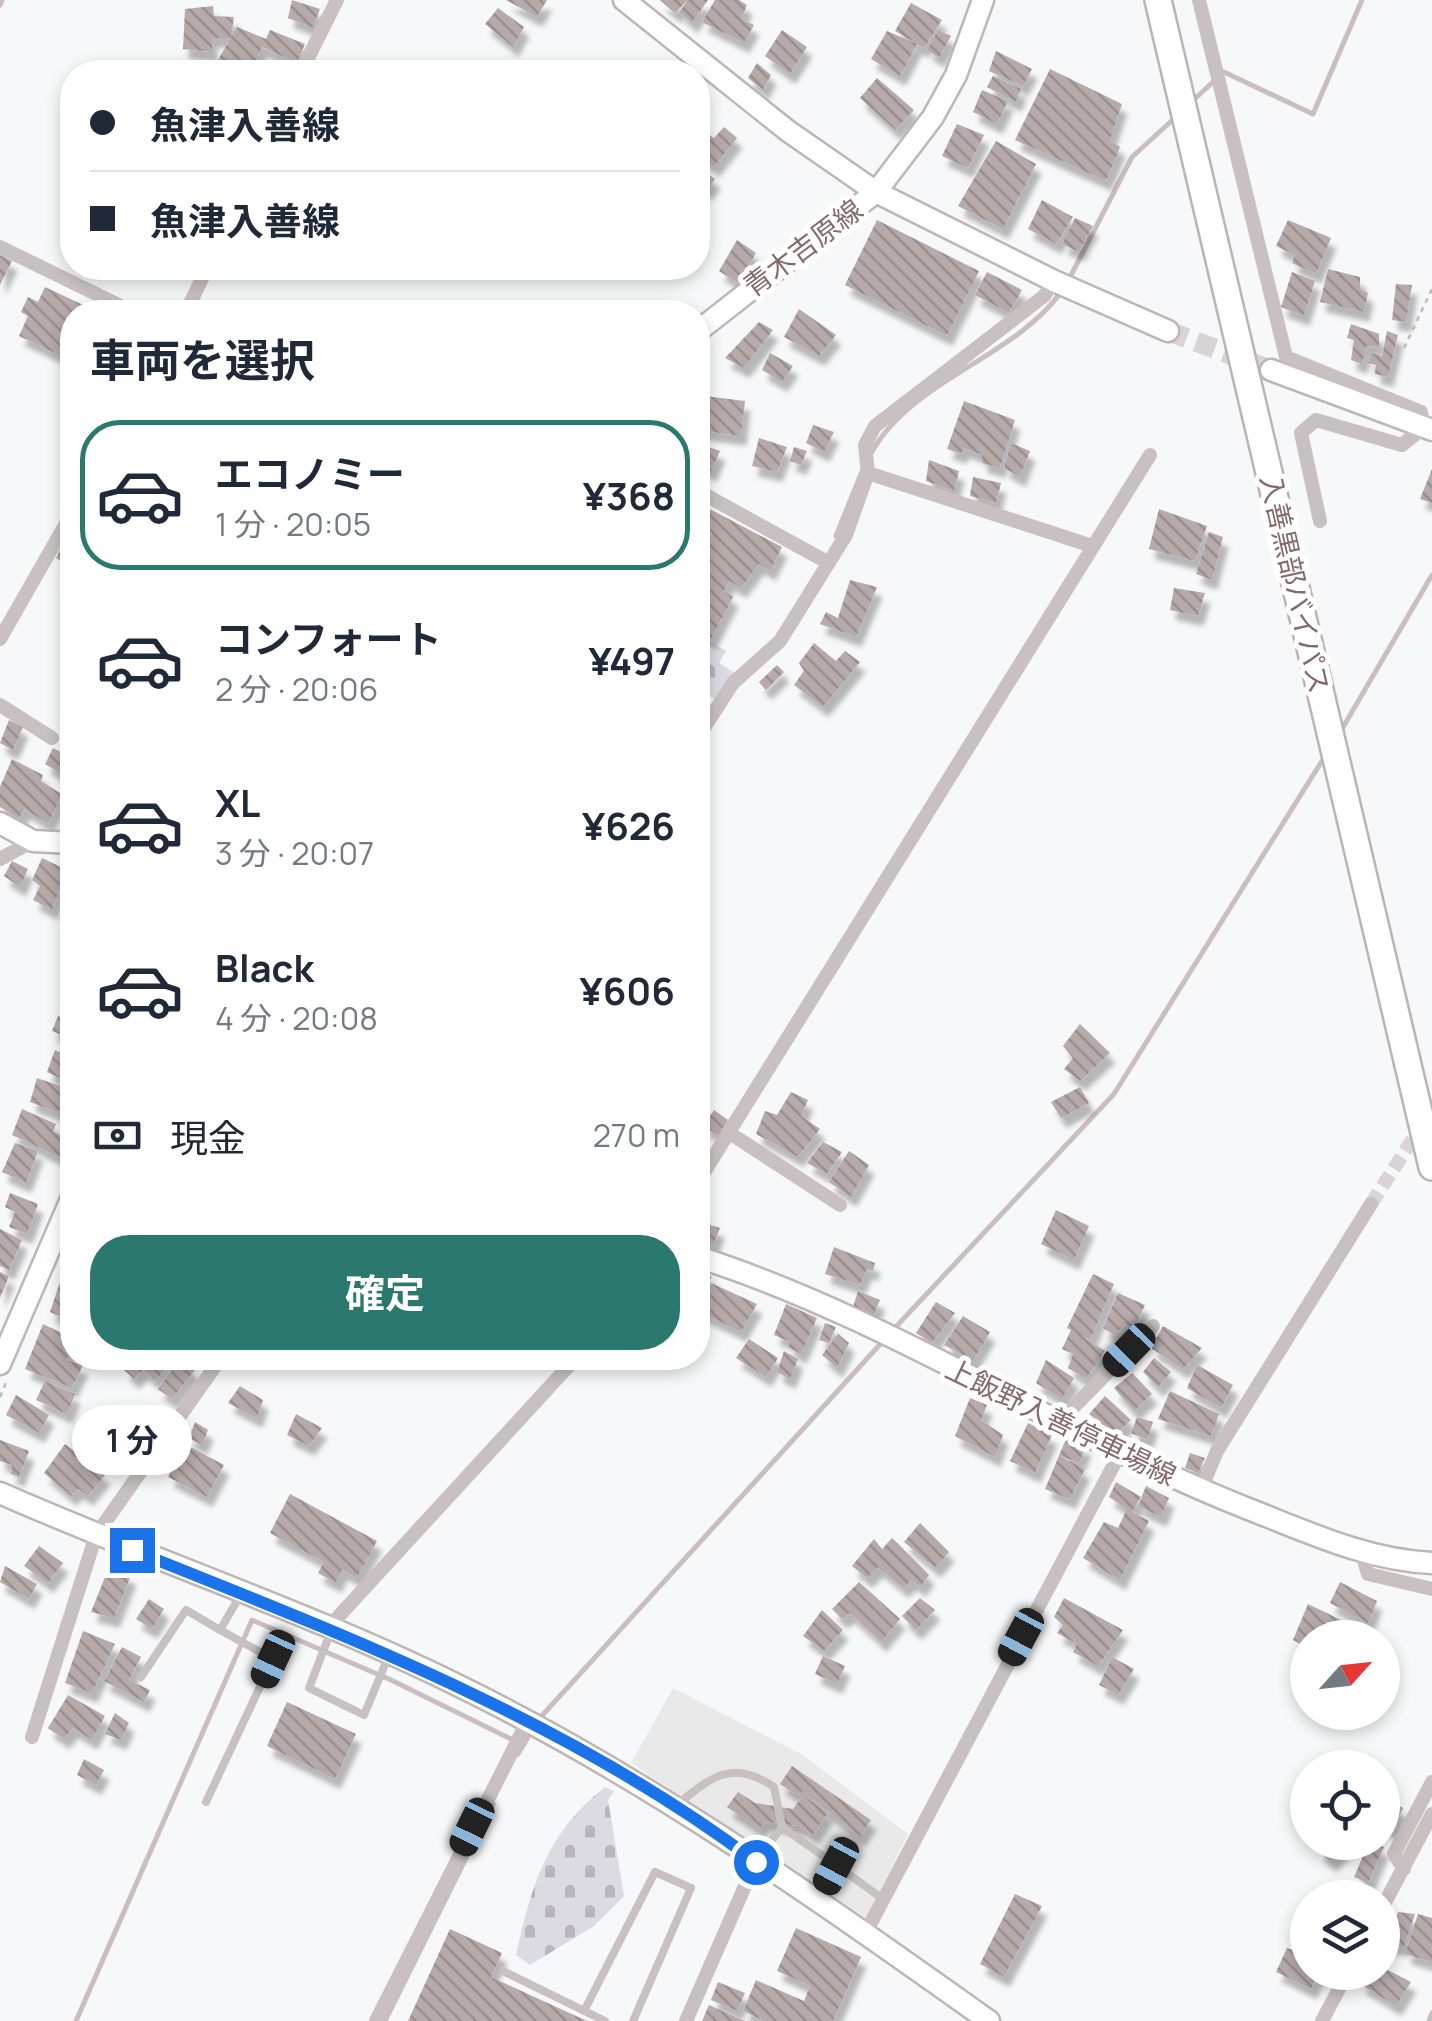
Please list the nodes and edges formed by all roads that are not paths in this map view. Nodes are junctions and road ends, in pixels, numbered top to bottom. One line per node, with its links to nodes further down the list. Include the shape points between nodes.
1 (337, 0): 6 (street)
2 (624, 0): 7 (main road)
3 (983, 0): 9 (main road, 青木吉原線, via 940,104)
4 (1158, 0): 36 (highway, 入善黒部バイパス)
5 (1199, 0): 18 (street, via 1286,357 1421,412)
6 (307, 60)
7 (699, 60)
8 (710, 69): 9 (main road)
9 (876, 192): 13 (main road); 15 (main road, 青木吉原線)
10 (0, 247): 11 (street)
11 (60, 276)
12 (68, 280): 14 (street)
13 (1054, 282): 16 (main road); 20 (street, via 875,426 866,445)
14 (108, 300)
15 (710, 321)
16 (1168, 332)
17 (1271, 370): 18 (main road)
18 (1428, 428): 22 (street, via 1402,444 1316,420 1301,433)
19 (1150, 454): 24 (street)
20 (868, 473): 24 (street); 25 (street)
21 (710, 497): 25 (street)
22 (1320, 522)
23 (60, 534): 26 (street)
24 (1092, 546): 34 (street)
25 (829, 563): 28 (street, via 780,641 733,683)
26 (0, 639)
27 (0, 705): 29 (street)
28 (710, 718)
29 (52, 738)
30 (0, 822): 31 (main road)
31 (33, 841): 32 (main road); 33 (street)
32 (60, 842)
33 (0, 859)
34 (728, 1132): 35 (street); 38 (street)
35 (710, 1162)
36 (1432, 1168)
37 (1371, 1204): 47 (street, via 1217,1451)
38 (840, 1205)
39 (60, 1225): 42 (main road)
40 (710, 1261): 45 (main road, 上飯野入善停車場線, via 800,1294)
41 (1153, 1326): 45 (street)
42 (0, 1364)
43 (212, 1370): 49 (street)
44 (565, 1370): 55 (street)
45 (1059, 1422): 46 (main road, 上飯野入善停車場線)
46 (1120, 1453): 47 (main road, 上飯野入善停車場線); 69 (street)
47 (1200, 1490): 50 (main road, 上飯野入善停車場線)
48 (0, 1493): 49 (main road)
49 (96, 1536): 53 (main road); 59 (street)
50 (1361, 1551): 51 (main road, 上飯野入善停車場線); 52 (street, via 1368,1574)
51 (1432, 1562)
52 (1432, 1589)
53 (240, 1594): 54 (lane); 55 (main road)
54 (220, 1630): 57 (lane, via 186,1610); 61 (lane, via 273,1659)
55 (332, 1630): 56 (main road); 56 (lane, via 308,1688 364,1716)
56 (389, 1655): 58 (main road)
57 (141, 1677)
58 (527, 1722): 62 (main road); 75 (street)
59 (32, 1737)
60 (1432, 1782): 67 (street, via 1394,1854)
61 (206, 1802)
62 (675, 1807): 64 (lane, via 712,1776 752,1772 774,1787); 65 (main road)
63 (1432, 1814): 67 (street)
64 (782, 1827): 65 (lane); 66 (lane)
65 (756, 1862): 70 (main road); 78 (street)
66 (836, 1866): 69 (lane); 70 (lane)
67 (1404, 1869): 68 (street)
68 (1398, 1880)
69 (883, 1900): 71 (street)
70 (816, 1902): 71 (main road)
71 (865, 1934): 79 (main road)
72 (503, 1971): 74 (lane)
73 (1338, 1990): 80 (street)
74 (584, 2011): 76 (lane); 77 (lane, via 656,1872 690,1888)
75 (376, 2021)
76 (605, 2021)
77 (633, 2021)
78 (686, 2021)
79 (989, 2021)
80 (1322, 2021)

